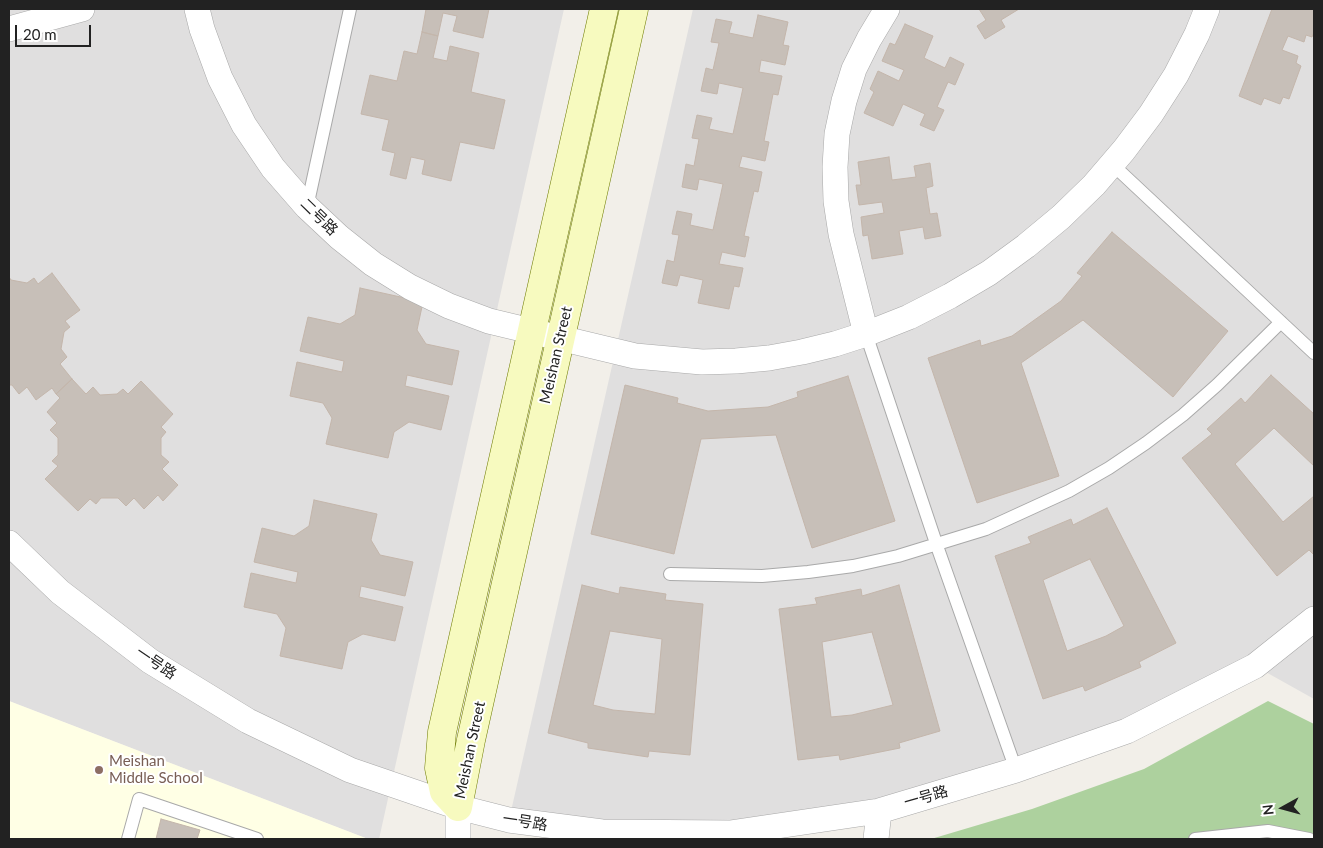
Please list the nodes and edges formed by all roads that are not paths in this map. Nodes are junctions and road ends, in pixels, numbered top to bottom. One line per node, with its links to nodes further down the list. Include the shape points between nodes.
1 (82, 9): 8 (street)
2 (198, 9): 10 (street, 二号路, via 220,78 244,125 273,168)
3 (350, 9): 10 (lane)
4 (604, 9): 12 (street, Meishan Street)
5 (634, 9): 14 (street, Meishan Street)
6 (887, 9): 13 (street, via 854,69 837,134 836,201)
7 (1207, 9): 9 (street, 二号路, via 1176,75)
8 (9, 29)
9 (1112, 164): 11 (lane); 13 (street, 二号路, via 1061,217 989,273 950,296)
10 (307, 208): 12 (street, 二号路, via 366,258 410,286 449,306)
11 (1281, 322): 15 (lane); 17 (lane, via 1183,415 1109,468 1028,512)
12 (531, 332): 14 (street, 二号路); 21 (street, Meishan Street, via 442,732 439,768 444,792)
13 (866, 334): 14 (street, 二号路, via 802,352 736,361 636,356); 17 (lane)
14 (560, 338): 21 (street, Meishan Street)
15 (1314, 353)
16 (9, 543): 21 (street, 一号路, via 60,592 150,661 248,721 350,770)
17 (937, 546): 18 (lane, via 853,566 808,572 762,576); 20 (lane)
18 (670, 574)
19 (1314, 619): 20 (street, 一号路, via 1255,666 1127,732)
20 (1016, 770): 22 (street, 一号路)
21 (458, 807): 22 (street, 一号路, via 509,820 602,832 720,833); 25 (street)
22 (880, 810): 26 (street)
23 (128, 839): 24 (lane, via 139,800)
24 (257, 839)
25 (458, 839)
26 (876, 839)
27 (1194, 839): 28 (lane, via 1268,831)
28 (1309, 839)

